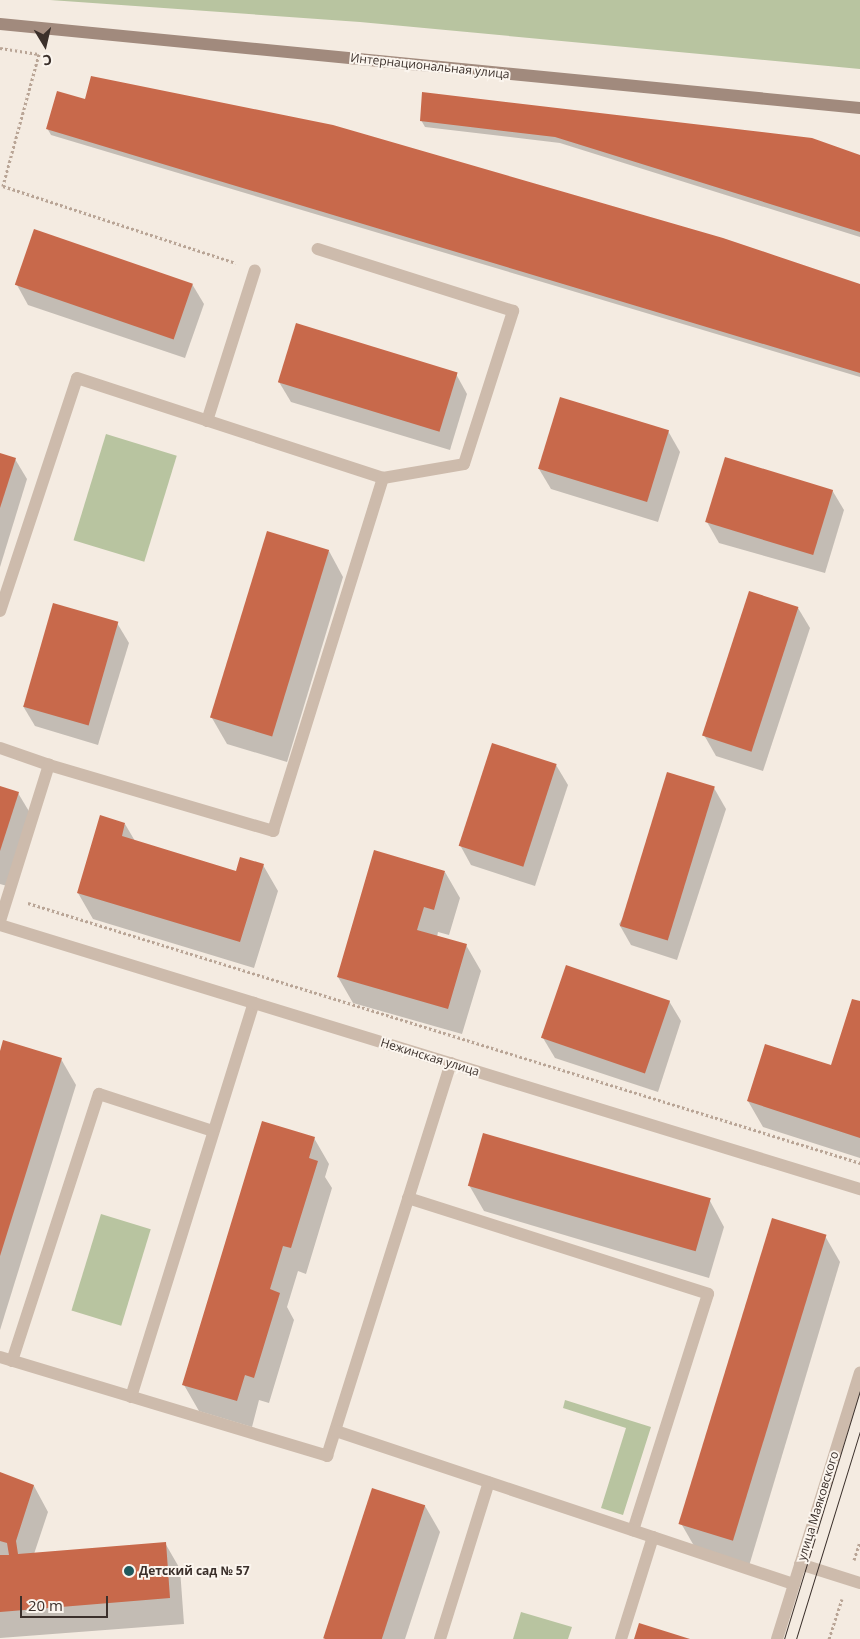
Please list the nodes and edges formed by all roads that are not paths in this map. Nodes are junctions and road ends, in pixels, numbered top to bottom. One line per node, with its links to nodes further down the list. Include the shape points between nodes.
1 (0, 24): 2 (main road, Интернациональная улица)
2 (860, 108)
3 (318, 249): 6 (street, via 514,311 464,464)
4 (256, 270): 5 (street)
5 (207, 421): 6 (street); 7 (street, via 77,378)
6 (383, 478): 9 (street, via 273,831)
7 (0, 611)
8 (0, 748): 9 (street)
9 (49, 765): 10 (street)
10 (0, 921)
11 (0, 925): 12 (street, Нежинская улица)
12 (254, 1003): 13 (street, Нежинская улица); 14 (street)
13 (451, 1063): 15 (street, Нежинская улица); 16 (street)
14 (214, 1131): 17 (street, via 100,1094); 19 (street)
15 (860, 1189)
16 (408, 1198): 20 (street); 22 (street, via 708,1294)
17 (6, 1359): 19 (street)
18 (860, 1372): 24 (street, улица Маяковского)
19 (131, 1397): 20 (street, via 327,1456)
20 (336, 1431): 21 (street)
21 (489, 1482): 22 (street); 27 (street)
22 (633, 1530): 23 (street)
23 (653, 1537): 26 (street); 28 (street)
24 (800, 1564): 25 (street); 26 (street, улица Маяковского)
25 (860, 1583)
26 (794, 1584): 29 (street, улица Маяковского)
27 (440, 1639)
28 (620, 1639)
29 (777, 1639)

